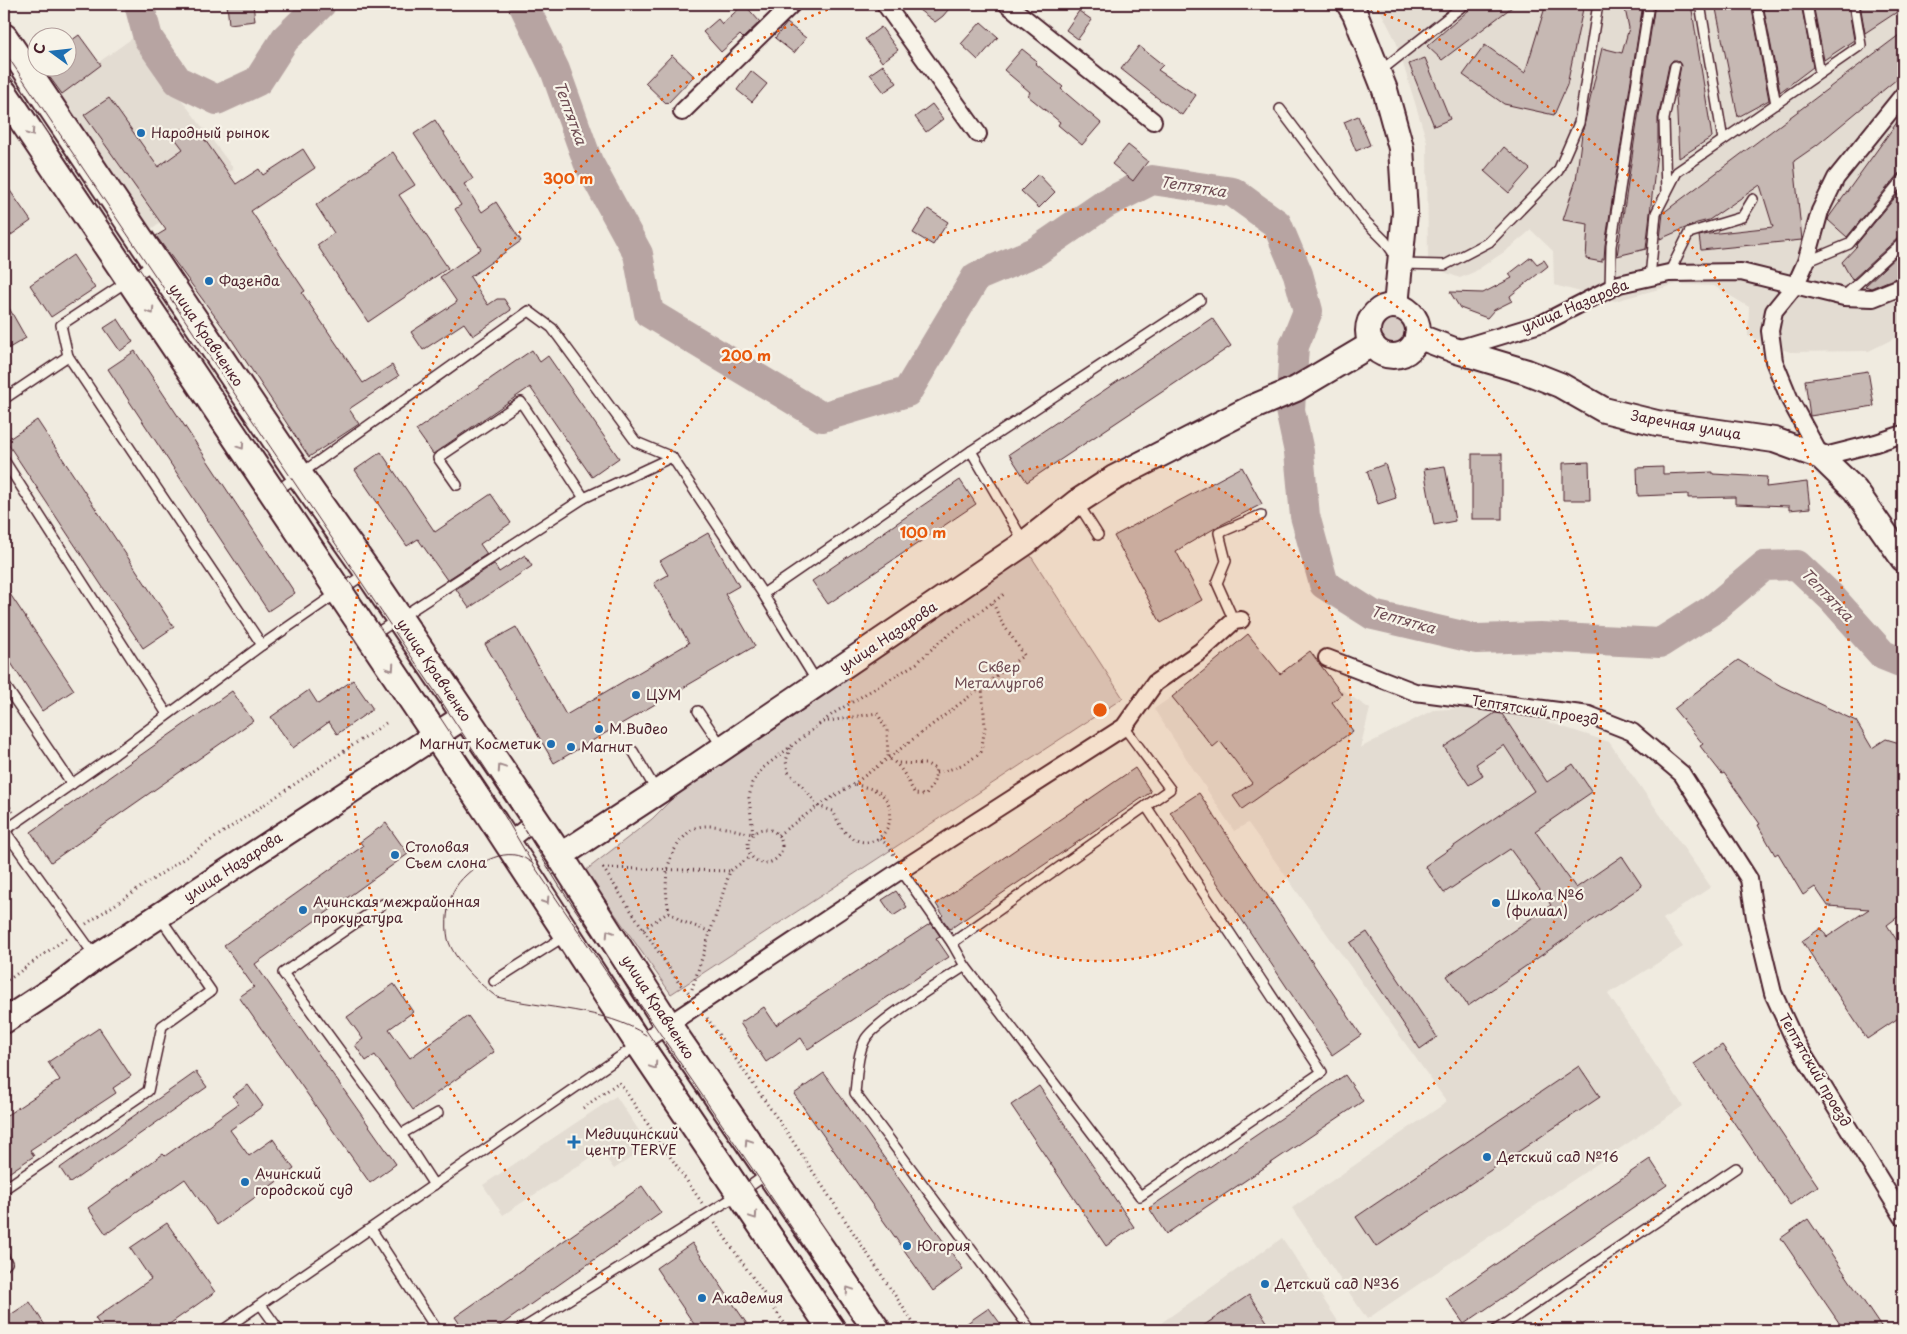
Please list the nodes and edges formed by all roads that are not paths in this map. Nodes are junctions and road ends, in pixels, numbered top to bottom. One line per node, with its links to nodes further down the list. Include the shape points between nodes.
1 (792, 4): 20 (street)
2 (884, 4): 22 (street)
3 (1006, 4): 21 (street)
4 (1349, 4): 14 (main road)
5 (1465, 4): 14 (lane)
6 (1598, 4): 30 (lane, via 1579,123 1558,171 1489,242 1445,265)
7 (1649, 4): 36 (lane, via 1610,246)
8 (1700, 4): 23 (lane)
9 (1757, 4): 18 (lane)
10 (1807, 4): 15 (lane)
11 (1854, 4): 15 (lane, via 1861,45)
12 (5, 43): 28 (main road, улица Кравченко)
13 (1675, 66): 25 (lane, via 1664,119)
14 (1378, 73): 30 (main road, via 1401,148 1405,212)
15 (1820, 73): 18 (lane)
16 (4, 92): 33 (main road, one-way to 33)
17 (1903, 95): 29 (street, via 1836,178 1820,211)
18 (1776, 104): 23 (lane)
19 (1280, 110): 30 (lane)
20 (682, 112)
21 (1153, 121)
22 (978, 134)
23 (1723, 140): 25 (lane, via 1677,172)
24 (1903, 178): 29 (lane, via 1849,244)
25 (1666, 193): 32 (lane, via 1656,213)
26 (1753, 199): 31 (lane, via 1742,217 1689,233)
27 (1903, 242): 37 (lane)
28 (156, 262): 33 (lane); 50 (main road, улица Кравченко)
29 (1806, 262): 34 (street)
30 (1401, 264): 39 (main road)
31 (1669, 273): 32 (street, улица Назарова); 34 (street, улица Назарова, via 1742,272)
32 (1650, 278): 36 (street, улица Назарова)
33 (129, 279): 43 (lane, via 61,325); 52 (main road, one-way to 52)
34 (1796, 284): 37 (street, улица Назарова); 48 (street, via 1774,311 1770,331 1774,361 1790,400)
35 (1903, 286): 37 (street, улица Назарова, via 1872,298)
36 (1610, 289): 42 (street, улица Назарова, via 1543,323)
37 (1844, 297)
38 (1200, 300): 46 (lane)
39 (1396, 306): 40 (main road, via 1411,314 1416,322); 41 (main road, via 1386,307 1370,320 1368,331)
40 (1417, 336): 41 (main road, via 1406,353 1392,356 1379,352); 42 (main road, Заречная улица)
41 (1372, 344): 54 (main road, улица Назарова, via 1296,389 1251,408 1114,478)
42 (1454, 350): 48 (main road, Заречная улица, via 1560,385 1604,410 1657,424 1774,440)
43 (68, 356): 44 (lane); 65 (lane)
44 (4, 399)
45 (1903, 434): 48 (street)
46 (971, 451): 57 (lane); 61 (lane)
47 (672, 457): 50 (lane, via 636,442 552,328 529,311); 53 (lane); 61 (lane)
48 (1821, 457): 58 (main road, via 1855,490)
49 (4, 460): 70 (lane)
50 (300, 476): 52 (lane); 59 (main road, улица Кравченко)
51 (457, 485): 53 (lane, via 438,458 521,402)
52 (273, 494): 60 (main road)
53 (584, 498): 62 (lane)
54 (1077, 502): 56 (lane); 57 (main road, улица Назарова)
55 (1261, 515): 63 (lane, via 1219,533 1226,561 1217,583)
56 (1098, 535)
57 (1025, 543): 68 (main road, улица Назарова)
58 (1903, 559)
59 (368, 572): 60 (lane); 62 (main road, улица Кравченко)
60 (338, 591): 64 (main road); 65 (lane)
61 (763, 594): 68 (lane)
62 (399, 619): 64 (lane); 71 (main road, улица Кравченко)
63 (1238, 621): 72 (street, via 1155,683)
64 (370, 637): 73 (main road, one-way to 73)
65 (262, 644): 70 (lane)
66 (1327, 658): 104 (street, Тептятский проезд, via 1415,692 1589,716 1632,732 1682,774 1749,879 1772,993 1795,1041)
67 (4, 684): 76 (lane)
68 (818, 684): 74 (main road, улица Назарова)
69 (698, 711): 74 (lane)
70 (167, 714): 76 (lane)
71 (465, 716): 73 (main road, улица Назарова); 78 (main road, улица Кравченко, one-way to 71)
72 (1124, 727): 79 (lane, via 1170,789); 85 (street)
73 (435, 735): 80 (main road); 88 (main road, улица Назарова)
74 (723, 748): 77 (main road, улица Назарова)
75 (633, 751): 77 (lane)
76 (72, 784): 82 (lane)
77 (658, 792): 84 (main road, улица Назарова)
78 (520, 797): 80 (main road); 81 (main road, улица Кравченко)
79 (1146, 806): 90 (lane); 92 (lane, via 1322,1072 1140,1196)
80 (490, 816): 83 (main road)
81 (536, 820): 83 (street); 84 (main road, улица Кравченко)
82 (4, 831): 91 (lane)
83 (507, 843): 86 (main road)
84 (560, 856): 86 (main road, улица Назарова); 95 (main road, улица Кравченко, one-way to 84)
85 (901, 870): 90 (lane); 95 (street)
86 (529, 876): 89 (main road, one-way to 89)
87 (383, 904): 98 (lane, via 283,973)
88 (159, 916): 91 (main road, улица Назарова); 102 (lane, via 211,991 162,1026 148,1091)
89 (568, 934): 93 (lane); 96 (main road)
90 (952, 943): 92 (lane)
91 (96, 957): 94 (main road, улица Назарова)
92 (965, 966): 115 (lane, via 865,1038 859,1057 855,1093)
93 (494, 981)
94 (4, 1022)
95 (668, 1025): 96 (street); 100 (main road, улица Кравченко, one-way to 95)
96 (639, 1044): 101 (lane); 103 (main road, one-way to 103)
97 (438, 1113): 98 (lane)
98 (401, 1134): 101 (lane)
99 (1736, 1168): 116 (lane)
100 (769, 1173): 103 (lane); 114 (main road, улица Кравченко, one-way to 100)
101 (434, 1185): 105 (lane)
102 (4, 1189)
103 (739, 1194): 112 (lane); 113 (main road, one-way to 113)
104 (1903, 1217)
105 (371, 1229): 108 (lane); 111 (lane)
106 (4, 1258): 107 (lane, via 7,1263)
107 (4, 1266)
108 (260, 1305): 109 (lane); 110 (lane)
109 (223, 1330)
110 (278, 1330)
111 (437, 1330)
112 (520, 1330)
113 (832, 1330)
114 (877, 1330)
115 (1032, 1330)
116 (1496, 1330)

